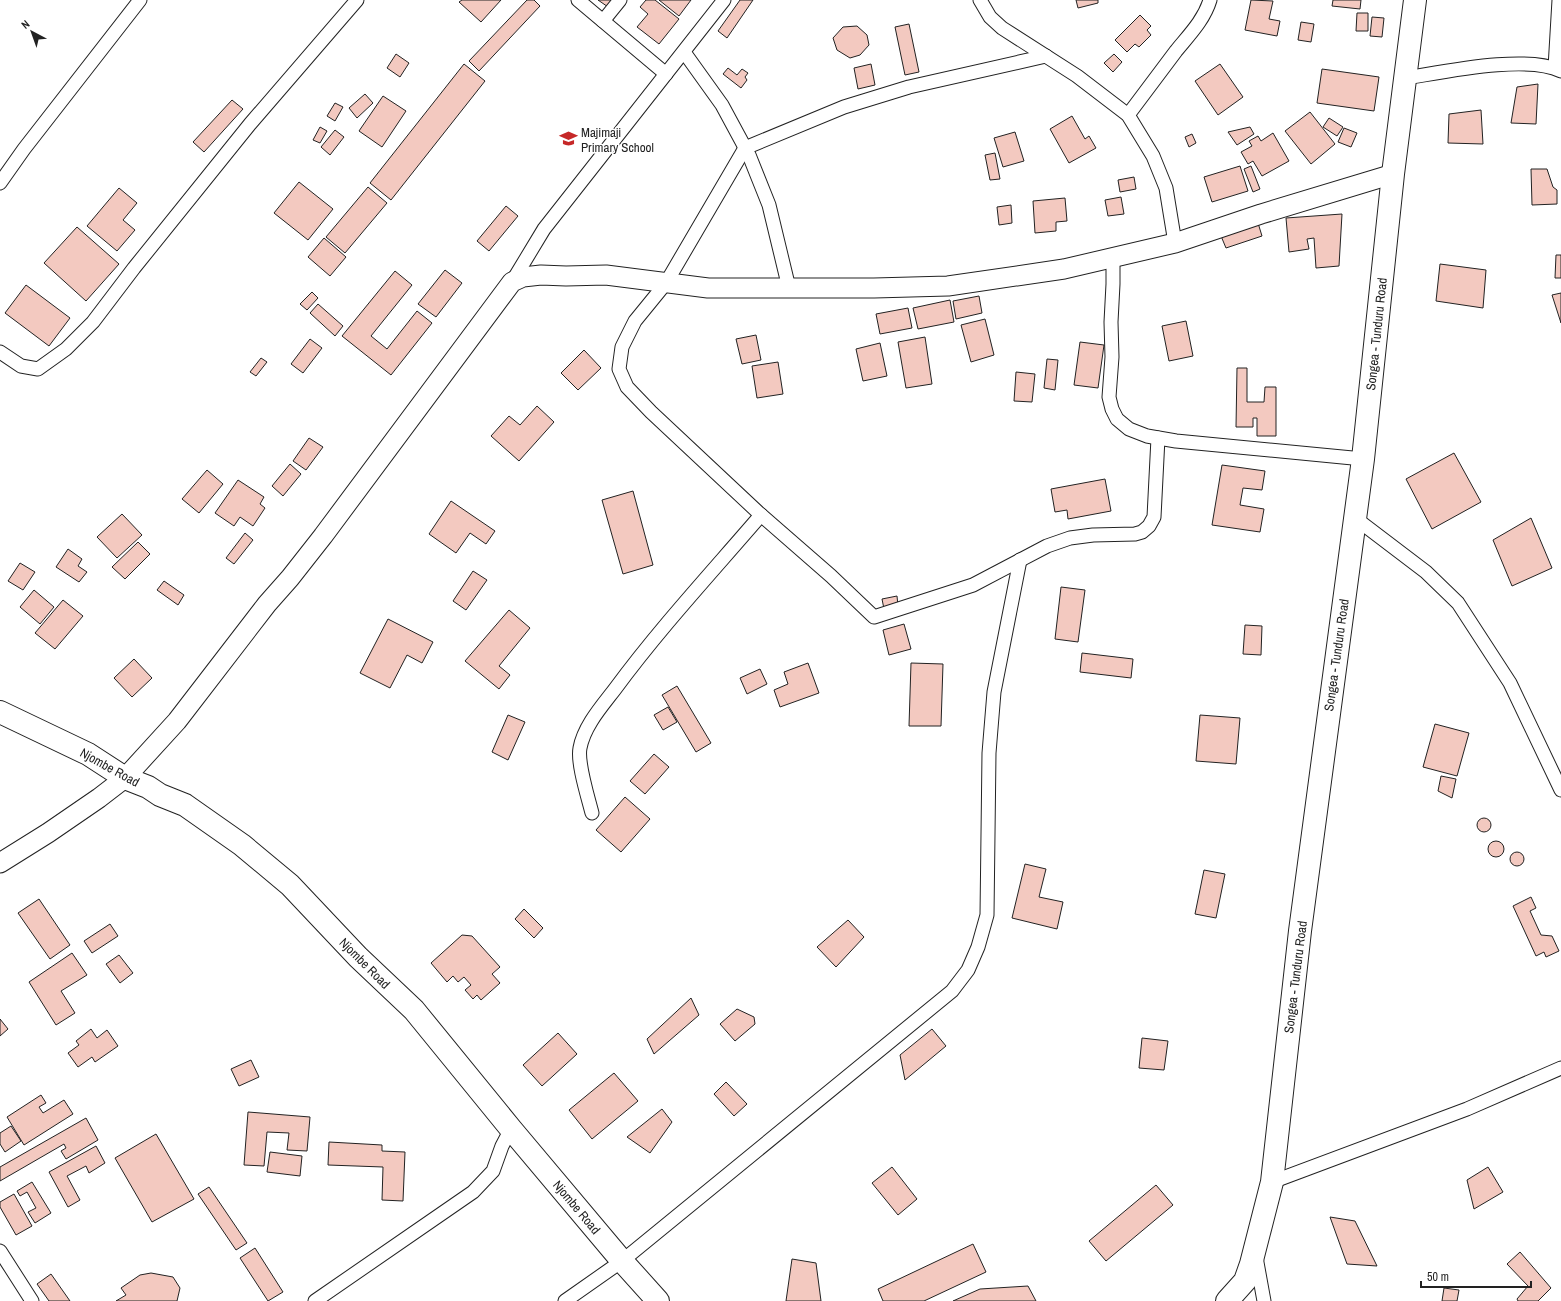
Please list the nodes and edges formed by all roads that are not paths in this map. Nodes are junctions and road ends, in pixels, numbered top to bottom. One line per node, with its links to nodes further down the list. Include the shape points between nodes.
1 (140, 0): 19 (street)
2 (357, 0): 25 (street, via 250,124 93,322 66,349 38,369 21,366)
3 (578, 0): 10 (street)
4 (620, 0): 10 (street)
5 (724, 0): 11 (street)
6 (980, 0): 12 (street, via 990,16 1002,28)
7 (1210, 0): 16 (street, via 1196,28)
8 (1416, 0): 15 (highway, Songea - Tunduru Road)
9 (1559, 0): 13 (street)
10 (603, 20): 14 (street)
11 (684, 52): 14 (street); 17 (street, via 722,105)
12 (1046, 56): 16 (street, via 1077,76); 17 (street, via 909,87 851,104)
13 (1558, 69): 15 (street, via 1525,63)
14 (666, 74): 22 (street, via 544,229)
15 (1406, 78): 18 (highway, Songea - Tunduru Road)
16 (1128, 116): 20 (street, via 1153,156 1166,188)
17 (746, 148): 23 (street); 24 (street, via 769,205)
18 (1393, 174): 20 (street); 27 (highway, Songea - Tunduru Road)
19 (0, 183)
20 (1175, 243): 21 (street)
21 (1113, 258): 24 (street, via 1064,269 948,286); 26 (street, via 1109,398 1117,419 1130,429)
22 (512, 282): 23 (street, via 523,277 541,275 606,275); 32 (street, via 290,578 177,721)
23 (666, 283): 24 (street, via 708,288); 28 (street, via 635,321 622,347 619,369 636,397)
24 (789, 288)
25 (0, 352)
26 (1158, 438): 27 (street); 30 (street, via 1154,517 1149,526 1135,534 1070,538)
27 (1363, 459): 29 (highway, Songea - Tunduru Road)
28 (761, 515): 30 (street, via 874,617 973,585); 34 (street, via 635,661 586,732 579,749 580,764)
29 (1355, 518): 33 (street, via 1426,572 1458,603 1510,683); 38 (highway, Songea - Tunduru Road, via 1300,931)
30 (1020, 560): 41 (street, via 994,692 989,753 987,915 978,948 968,970 952,990)
31 (0, 712): 32 (highway, Njombe Road, via 88,754)
32 (125, 778): 35 (street, via 48,833); 37 (highway, Njombe Road, via 185,805 242,845 290,884 358,957 414,1010)
33 (1561, 790)
34 (592, 813)
35 (0, 863)
36 (1561, 1068): 38 (street, via 1467,1109)
37 (511, 1129): 41 (highway, Njombe Road); 43 (street, via 493,1171 473,1192)
38 (1272, 1182): 39 (highway, Songea - Tunduru Road)
39 (1255, 1249): 46 (highway, Songea - Tunduru Road, via 1245,1281); 47 (street)
40 (0, 1251): 42 (street)
41 (622, 1261): 44 (street); 45 (highway, Njombe Road)
42 (32, 1301)
43 (315, 1301)
44 (565, 1301)
45 (658, 1301)
46 (1227, 1301)
47 (1264, 1301)

